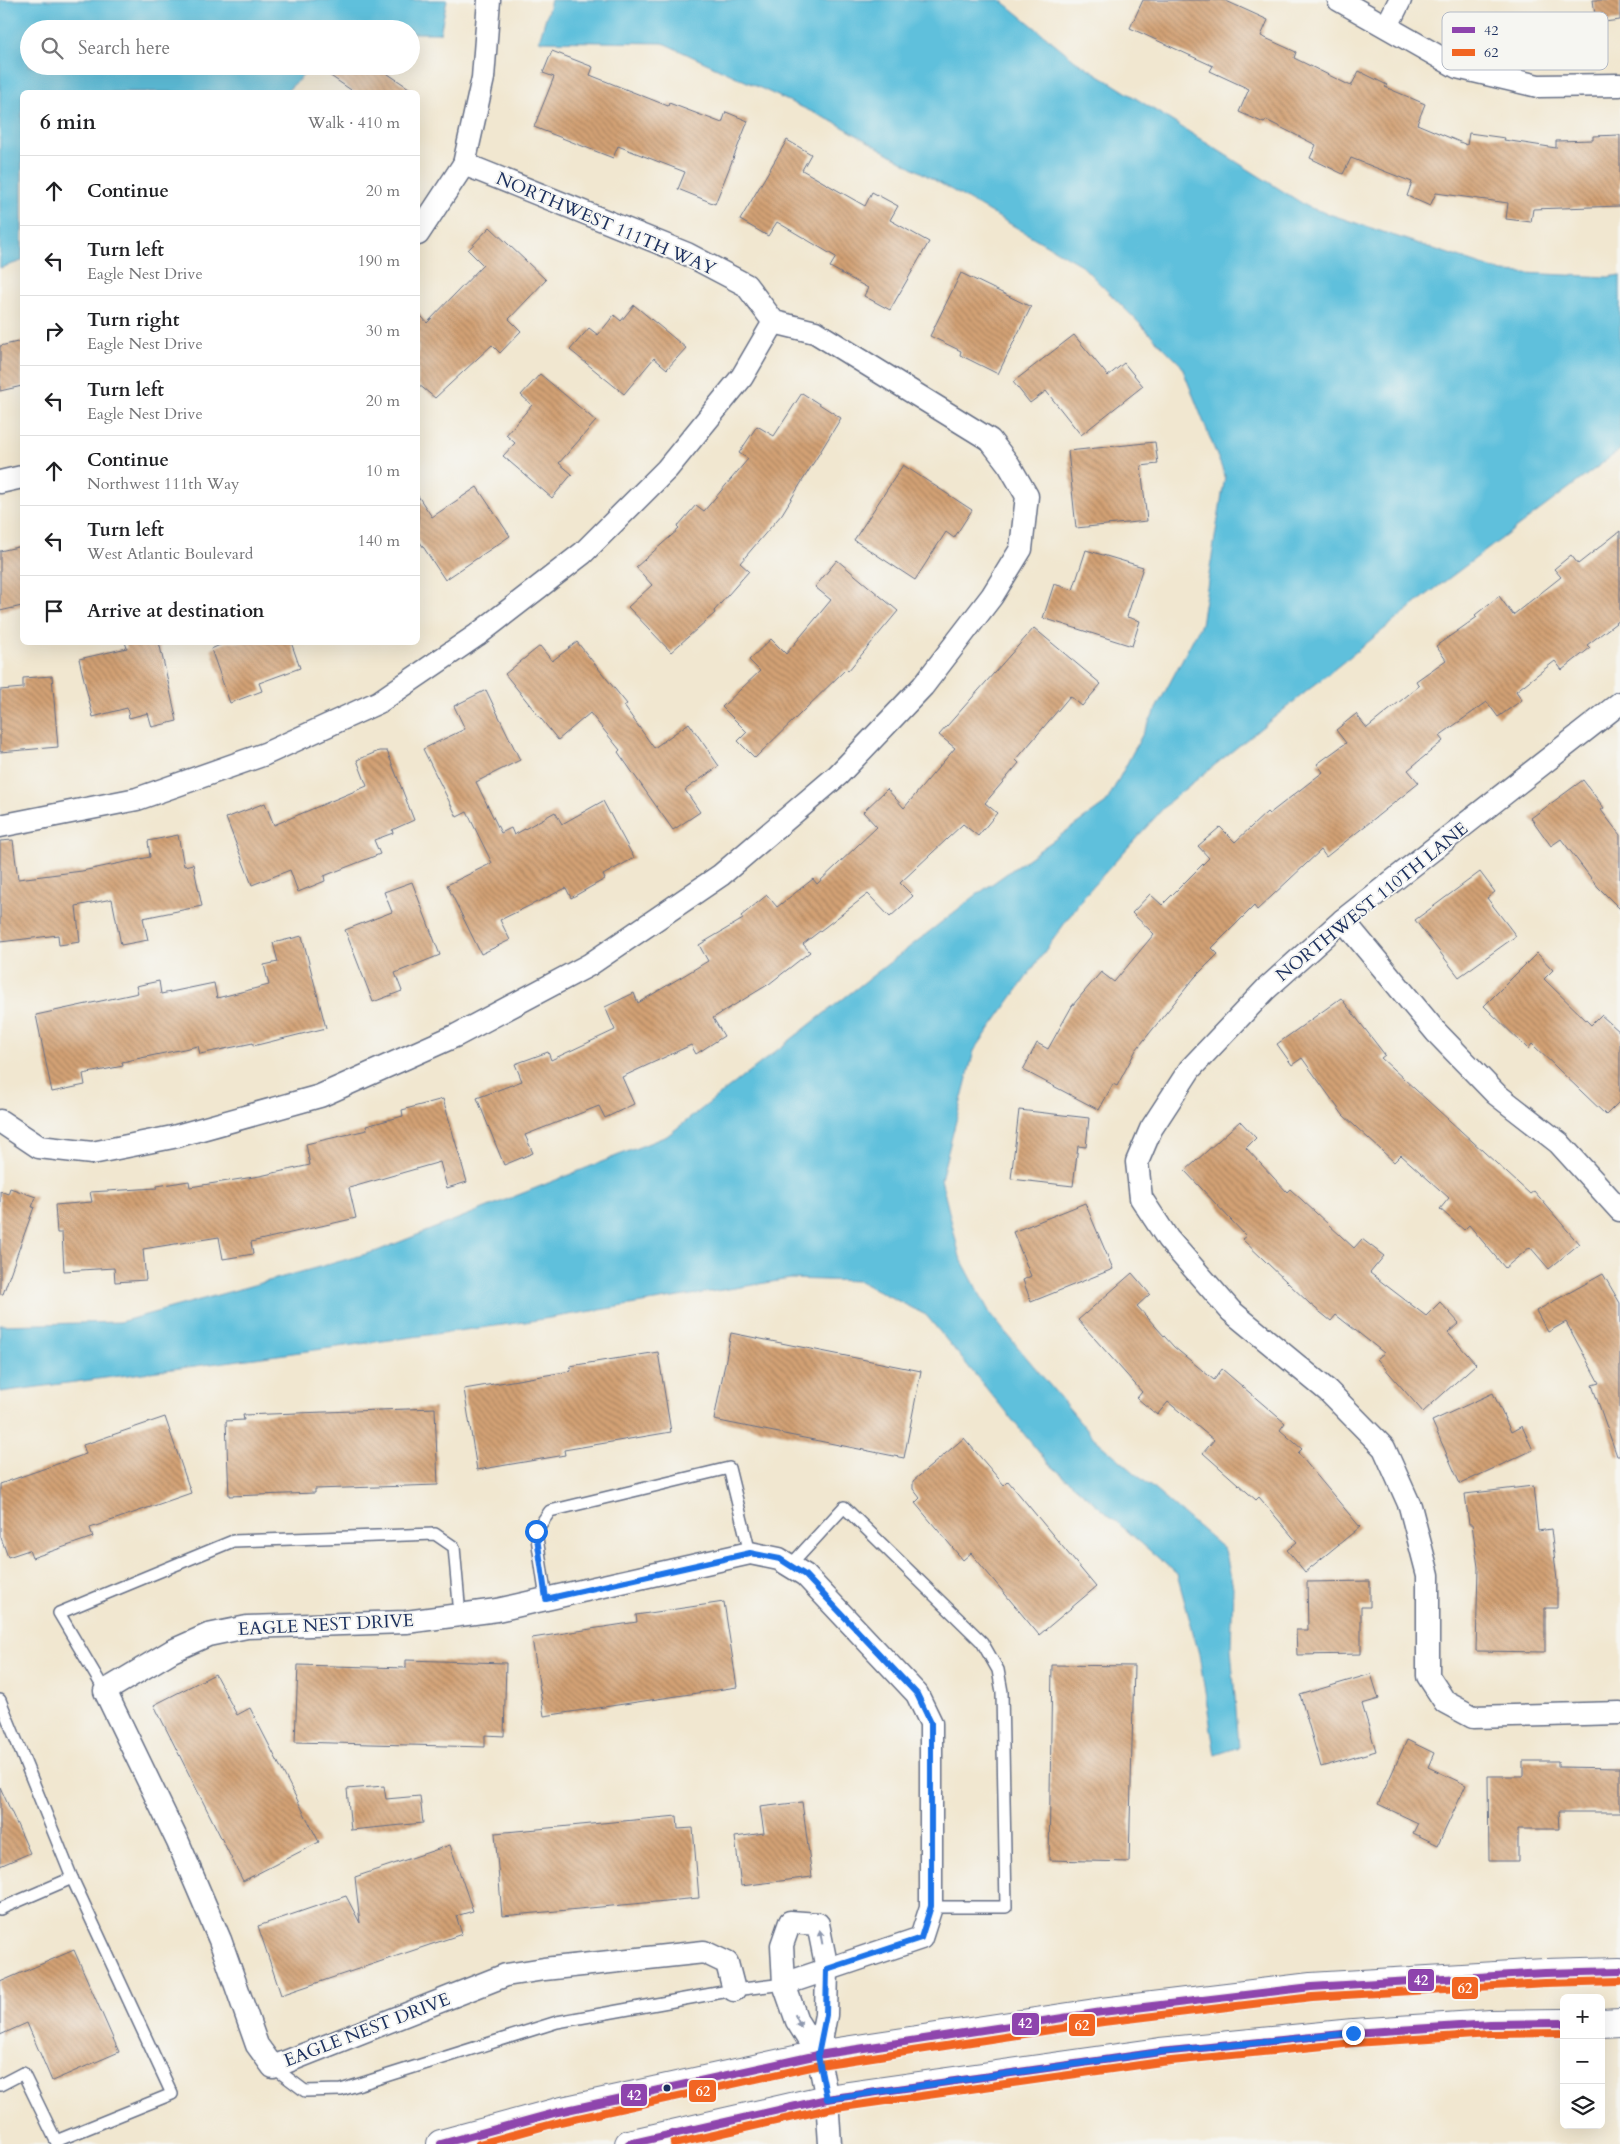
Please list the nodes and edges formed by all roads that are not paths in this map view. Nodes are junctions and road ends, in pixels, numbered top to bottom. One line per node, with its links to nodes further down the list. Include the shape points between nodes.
1 (489, 0): 8 (street, via 483,78)
2 (1339, 0): 4 (street)
3 (1400, 0): 4 (street)
4 (1386, 26): 5 (street)
5 (1442, 58)
6 (1470, 70): 7 (street, via 1538,86)
7 (1620, 85)
8 (464, 164): 9 (street); 10 (street, NORTHWEST 111TH WAY, via 687,254 746,285)
9 (420, 231)
10 (774, 322): 14 (street, via 742,377 668,469 583,553 477,635 379,702 265,754 137,799); 16 (street, via 815,332 990,440 1027,496 1021,549 992,596 923,686 838,776 720,875 589,965 457,1035 320,1096 173,1137 92,1153 39,1147)
11 (20, 477): 12 (street)
12 (0, 482)
13 (1617, 711): 15 (street, NORTHWEST 110TH LANE)
14 (0, 826)
15 (1343, 920): 17 (street, via 1436,1032 1496,1094 1559,1143); 24 (street, NORTHWEST 110TH LANE, via 1266,989 1190,1069 1151,1130 1137,1162 1141,1198 1168,1239 1231,1311 1328,1391 1384,1448 1410,1506 1428,1575 1428,1676 1445,1702 1473,1717)
16 (0, 1121)
17 (1620, 1210)
18 (750, 1553): 19 (street, EAGLE NEST DRIVE, via 780,1559); 20 (street, EAGLE NEST DRIVE); 20 (lane, via 729,1468 550,1511 536,1531)
19 (790, 1566): 26 (street, EAGLE NEST DRIVE, via 805,1575 917,1694 931,1723); 26 (lane, via 844,1507 982,1642 998,1670 1002,1692 1006,1907)
20 (546, 1599): 21 (street, EAGLE NEST DRIVE)
21 (460, 1615): 22 (street, EAGLE NEST DRIVE, via 406,1622 247,1627 208,1635 172,1651); 22 (lane, via 454,1547 435,1534 233,1541 59,1613)
22 (105, 1690): 36 (street, EAGLE NEST DRIVE, via 186,1860 220,1940 257,2045)
23 (0, 1700): 25 (lane)
24 (1620, 1714)
25 (72, 1878): 27 (lane); 37 (lane, via 172,2094 56,2141 23,2073)
26 (931, 1906): 28 (street, EAGLE NEST DRIVE, via 921,1938)
27 (0, 1909)
28 (827, 1969): 30 (street, EAGLE NEST DRIVE); 30 (street, one-way to 30, via 818,1924 790,1922 782,1945); 35 (street, via 826,2015)
29 (1620, 1972): 35 (main road, via 1311,1986 1102,2012)
30 (784, 1984): 31 (lane); 35 (street, one-way to 35, via 797,2022)
31 (734, 1990): 36 (lane, via 557,2022 341,2090 305,2091); 36 (street, EAGLE NEST DRIVE, via 728,1963 704,1952 506,1975)
32 (1620, 2022): 34 (main road)
33 (1560, 2023): 38 (main road, via 1363,2032 1160,2052)
34 (1605, 2023)
35 (818, 2055): 38 (street); 39 (main road, via 558,2112)
36 (273, 2066)
37 (0, 2085)
38 (827, 2099): 40 (main road); 41 (street)
39 (441, 2144)
40 (629, 2144)
41 (830, 2144)

